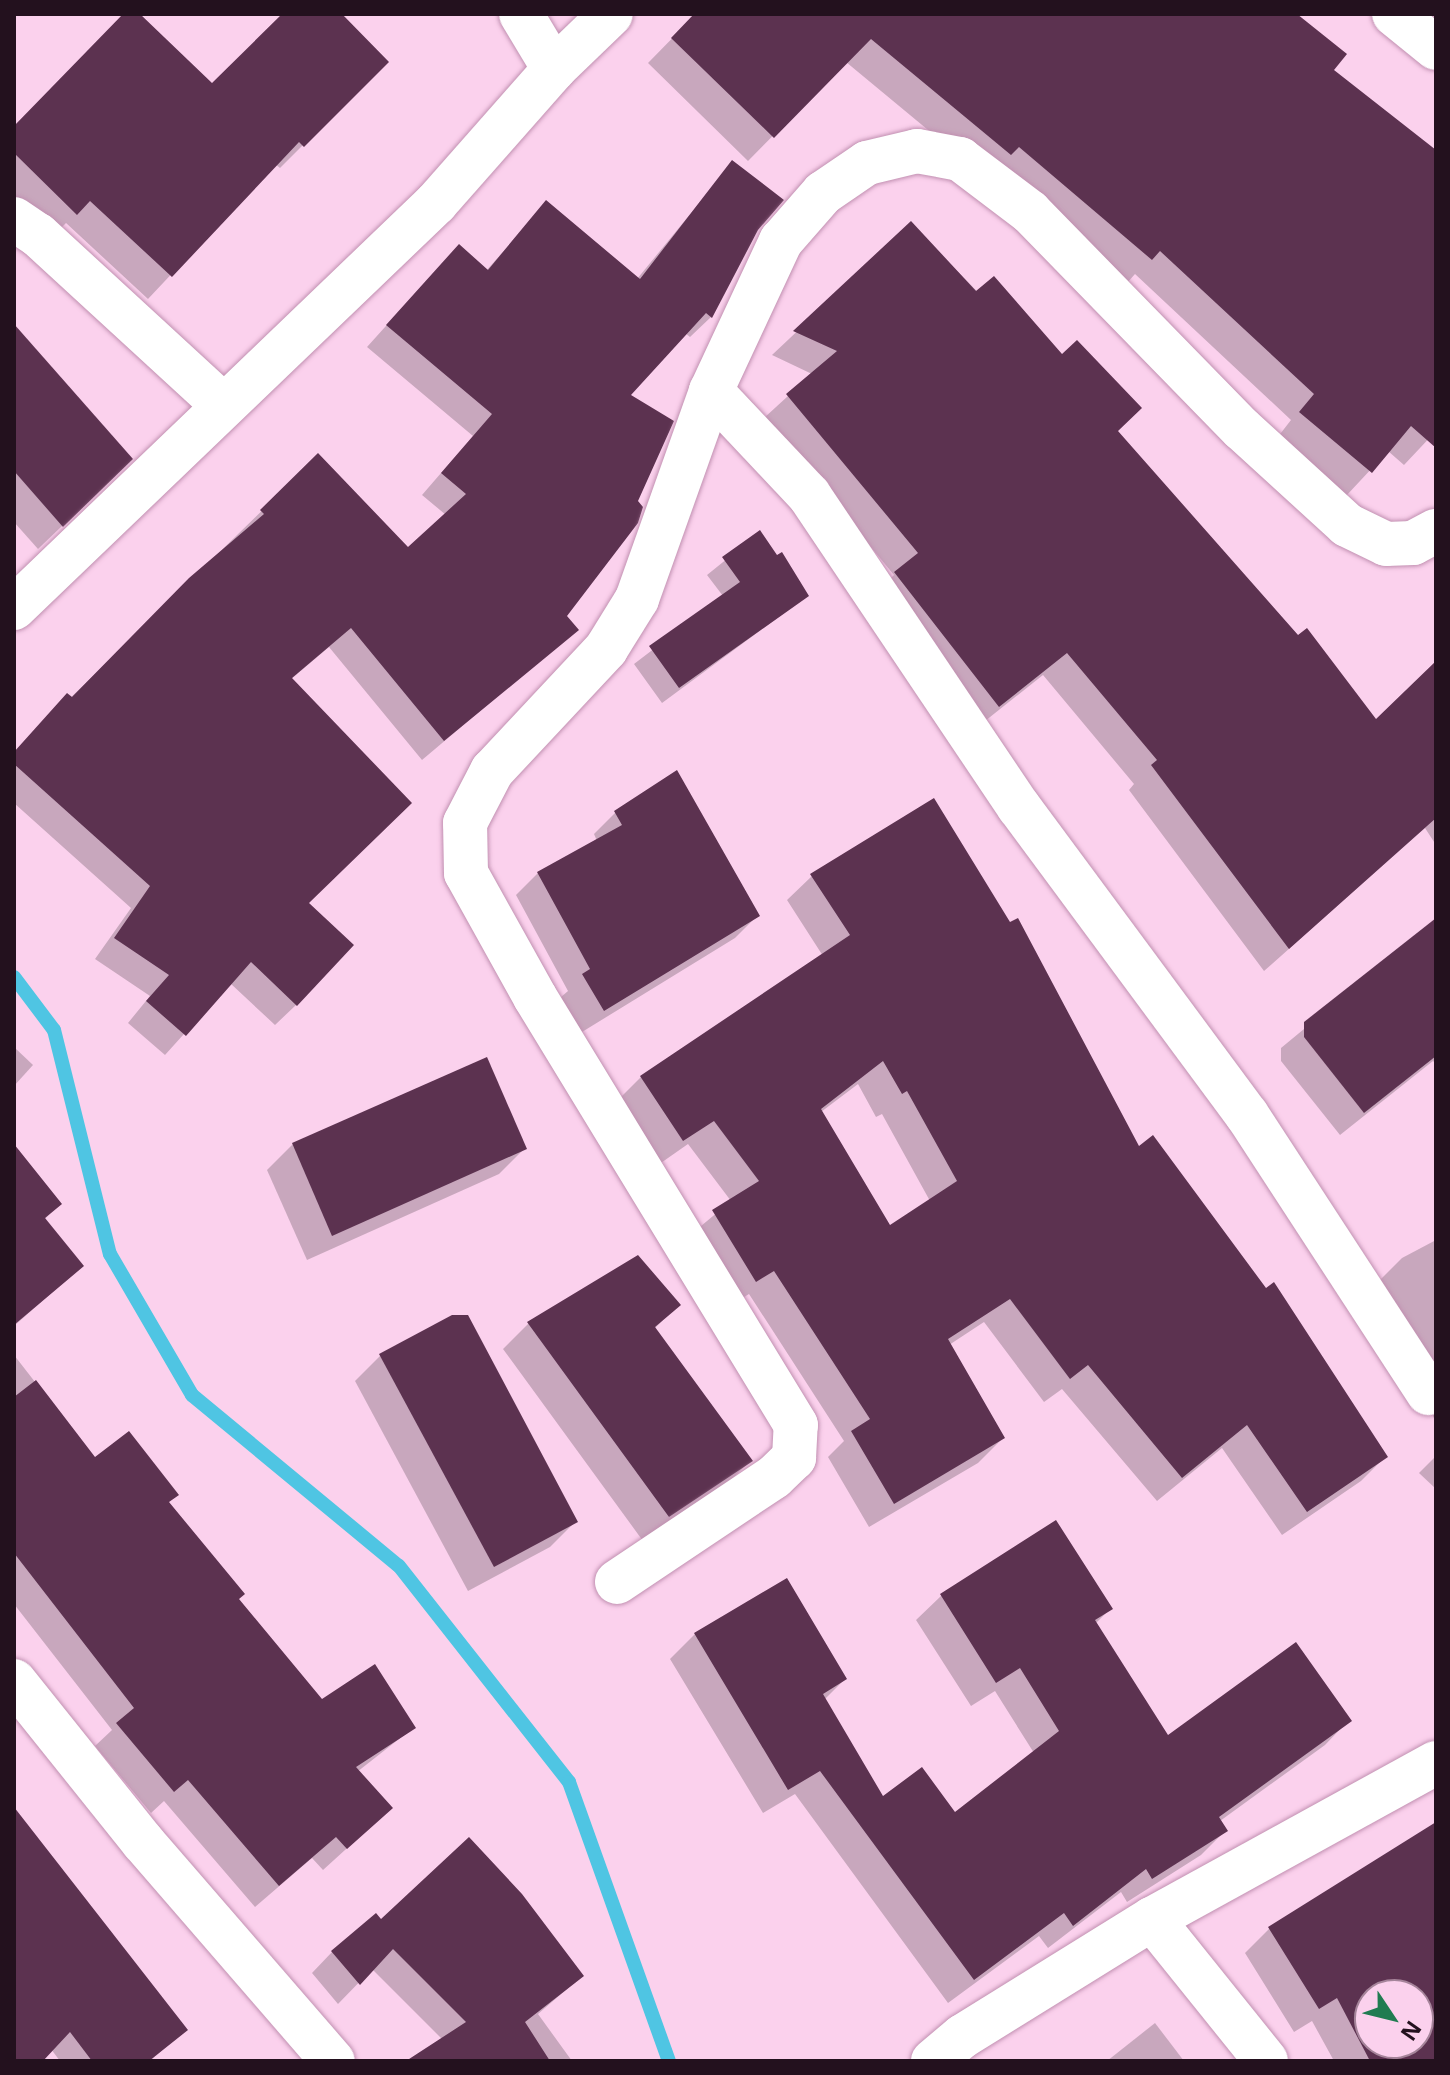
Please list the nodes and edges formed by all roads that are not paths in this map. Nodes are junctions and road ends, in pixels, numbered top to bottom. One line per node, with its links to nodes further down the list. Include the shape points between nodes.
1 (521, 14): 5 (street)
2 (611, 14): 5 (street)
3 (1394, 14): 4 (street)
4 (1436, 48)
5 (554, 69): 8 (street, via 436,203)
6 (14, 219): 8 (street, via 38,235)
7 (711, 391): 9 (street, via 781,241 823,193 867,163 917,151 960,159 1030,212 1242,429 1347,525 1386,544 1413,543); 11 (street, via 809,495 1019,807 1247,1115); 12 (street, via 637,599 606,649 492,771 465,823 466,873 543,1011 796,1425 794,1458 774,1477)
8 (223, 405): 10 (street)
9 (1436, 531)
10 (14, 608)
11 (1428, 1393)
12 (617, 1582)
13 (14, 1681): 16 (street, via 143,1842)
14 (1436, 1763): 15 (street)
15 (1152, 1919): 17 (street, via 963,2036); 18 (street)
16 (333, 2061)
17 (933, 2061)
18 (1266, 2061)

